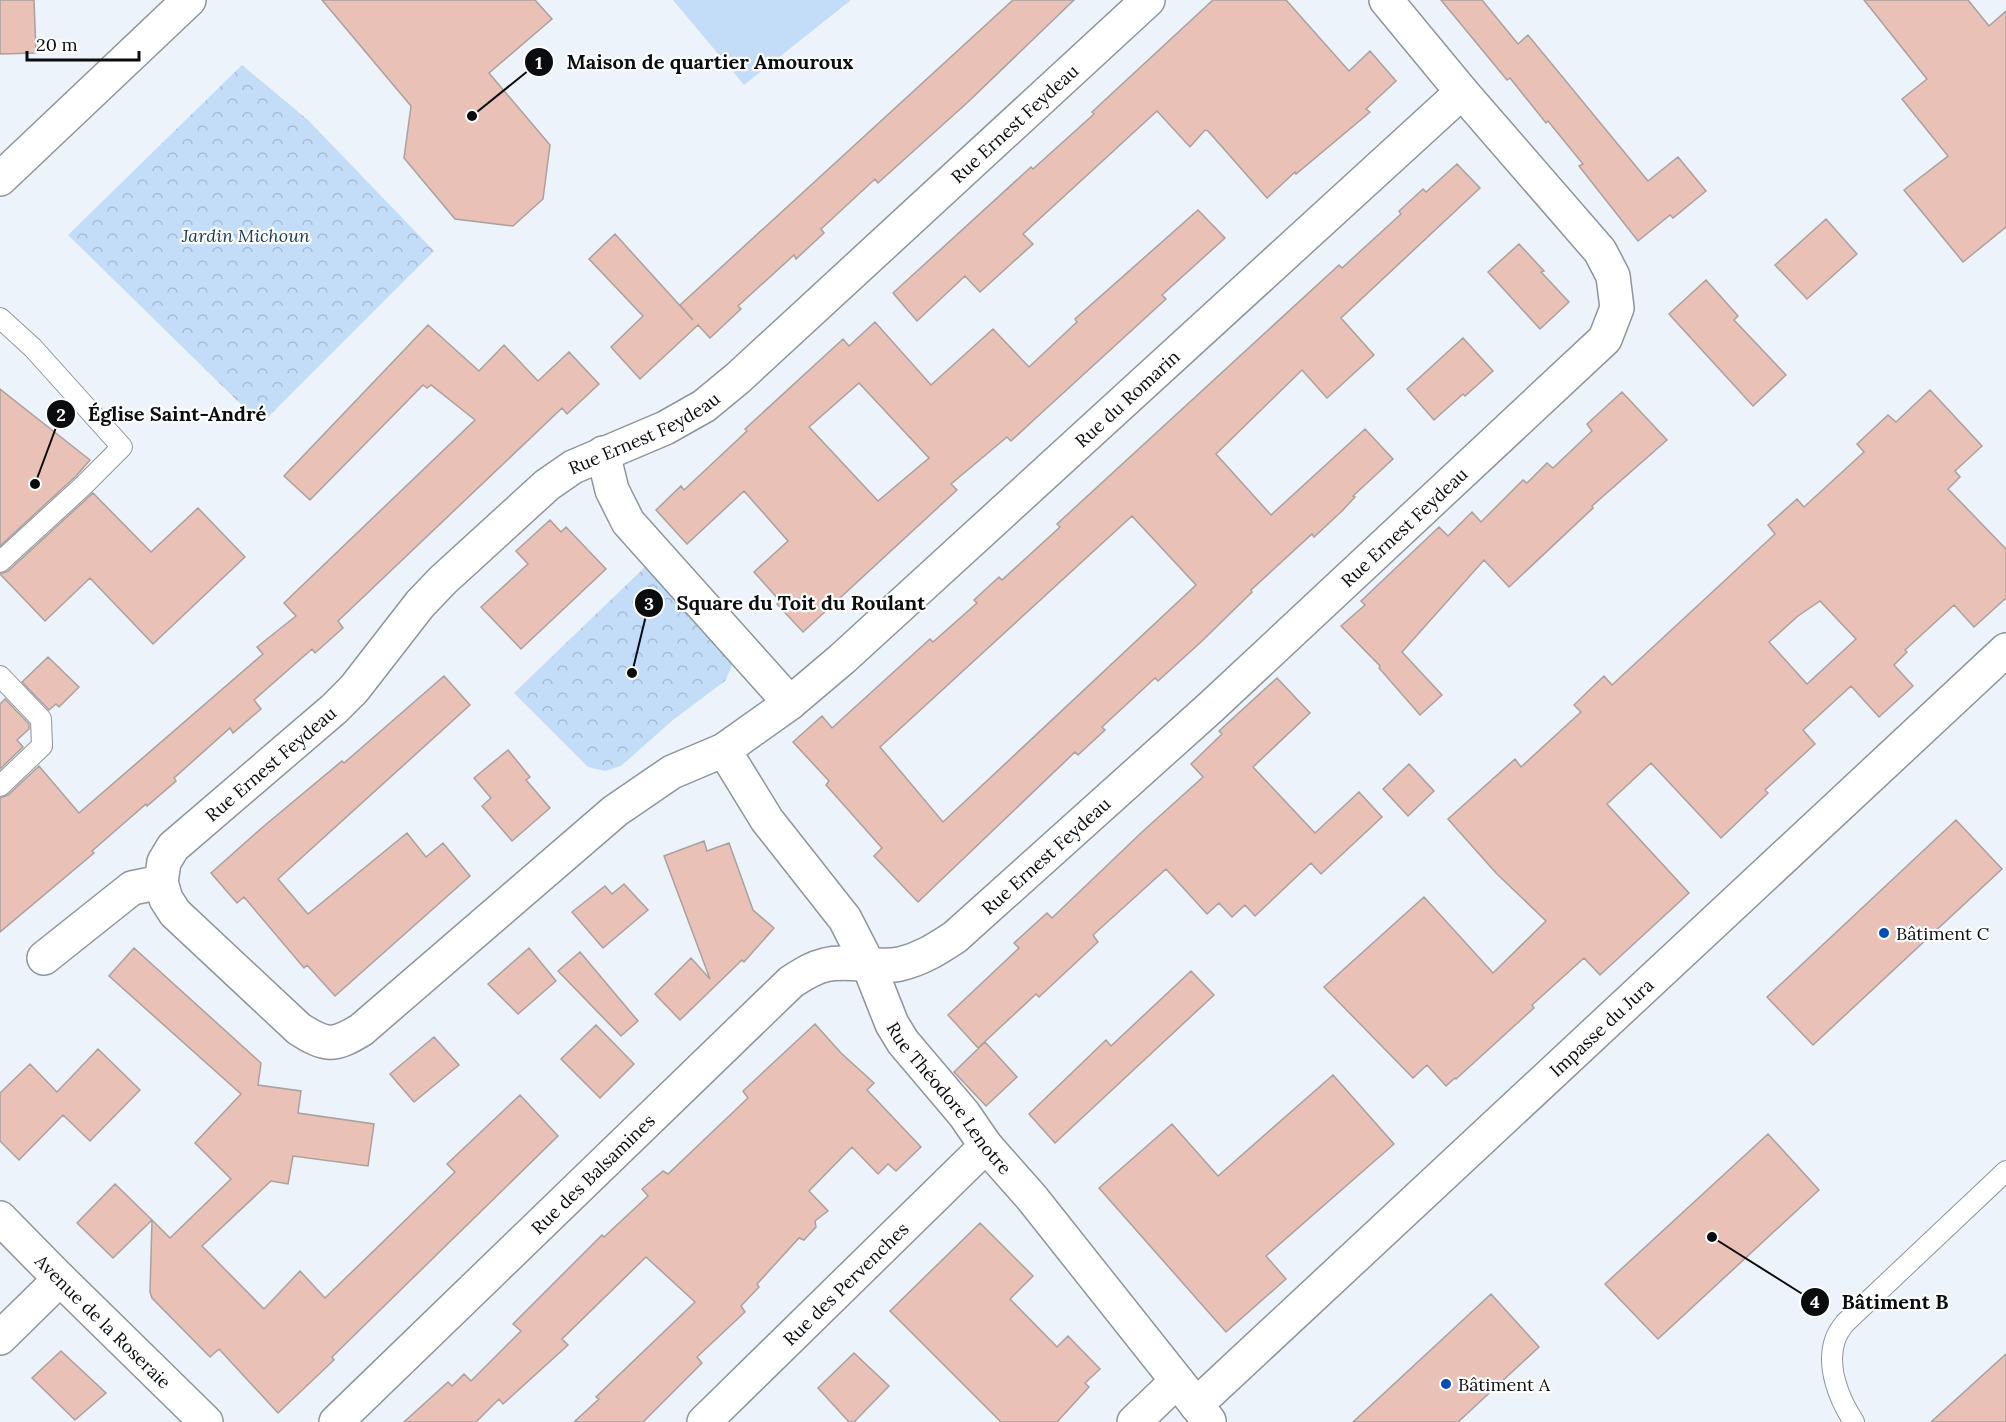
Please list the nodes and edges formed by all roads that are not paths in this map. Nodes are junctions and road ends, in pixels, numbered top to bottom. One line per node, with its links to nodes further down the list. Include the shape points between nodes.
1 (189, 0): 5 (street)
2 (1148, 0): 7 (street, Rue Ernest Feydeau, via 738,378 704,406 675,423)
3 (1386, 0): 4 (street, Rue Ernest Feydeau)
4 (1462, 92): 11 (street, Rue du Romarin); 16 (street, Rue Ernest Feydeau, via 1600,251 1614,276 1617,308 1605,339 1220,699 955,937 915,960)
5 (0, 179)
6 (0, 318): 8 (lane, via 33,348 122,447)
7 (603, 453): 11 (street, via 612,490 628,522); 14 (street, Rue Ernest Feydeau, via 547,485 443,580 334,709 173,847 164,862)
8 (0, 562)
9 (2006, 650): 22 (street, Impasse du Jura)
10 (0, 676): 13 (lane, via 40,719 42,746)
11 (790, 703): 12 (street, Rue du Romarin)
12 (724, 750): 14 (street, via 672,772 615,811 361,1030 332,1044 318,1041 299,1029 175,913); 16 (street, Rue Théodore Lenotre, via 767,820 845,919)
13 (0, 786)
14 (161, 882): 15 (street, via 132,888)
15 (44, 958)
16 (869, 966): 17 (street, Rue Théodore Lenotre, via 898,1033); 24 (street, Rue des Balsamines, via 827,964 791,982)
17 (986, 1146): 22 (street, Rue Théodore Lenotre); 25 (street, Rue des Pervenches)
18 (2006, 1171): 27 (lane, via 1845,1323 1835,1338 1832,1353 1838,1391)
19 (0, 1218): 20 (street, Avenue de la Roseraie)
20 (60, 1279): 21 (street); 23 (street, Avenue de la Roseraie)
21 (0, 1338)
22 (1194, 1402): 26 (street, Impasse du Jura)
23 (206, 1422)
24 (336, 1422)
25 (705, 1422)
26 (1134, 1422)
27 (1854, 1422)

